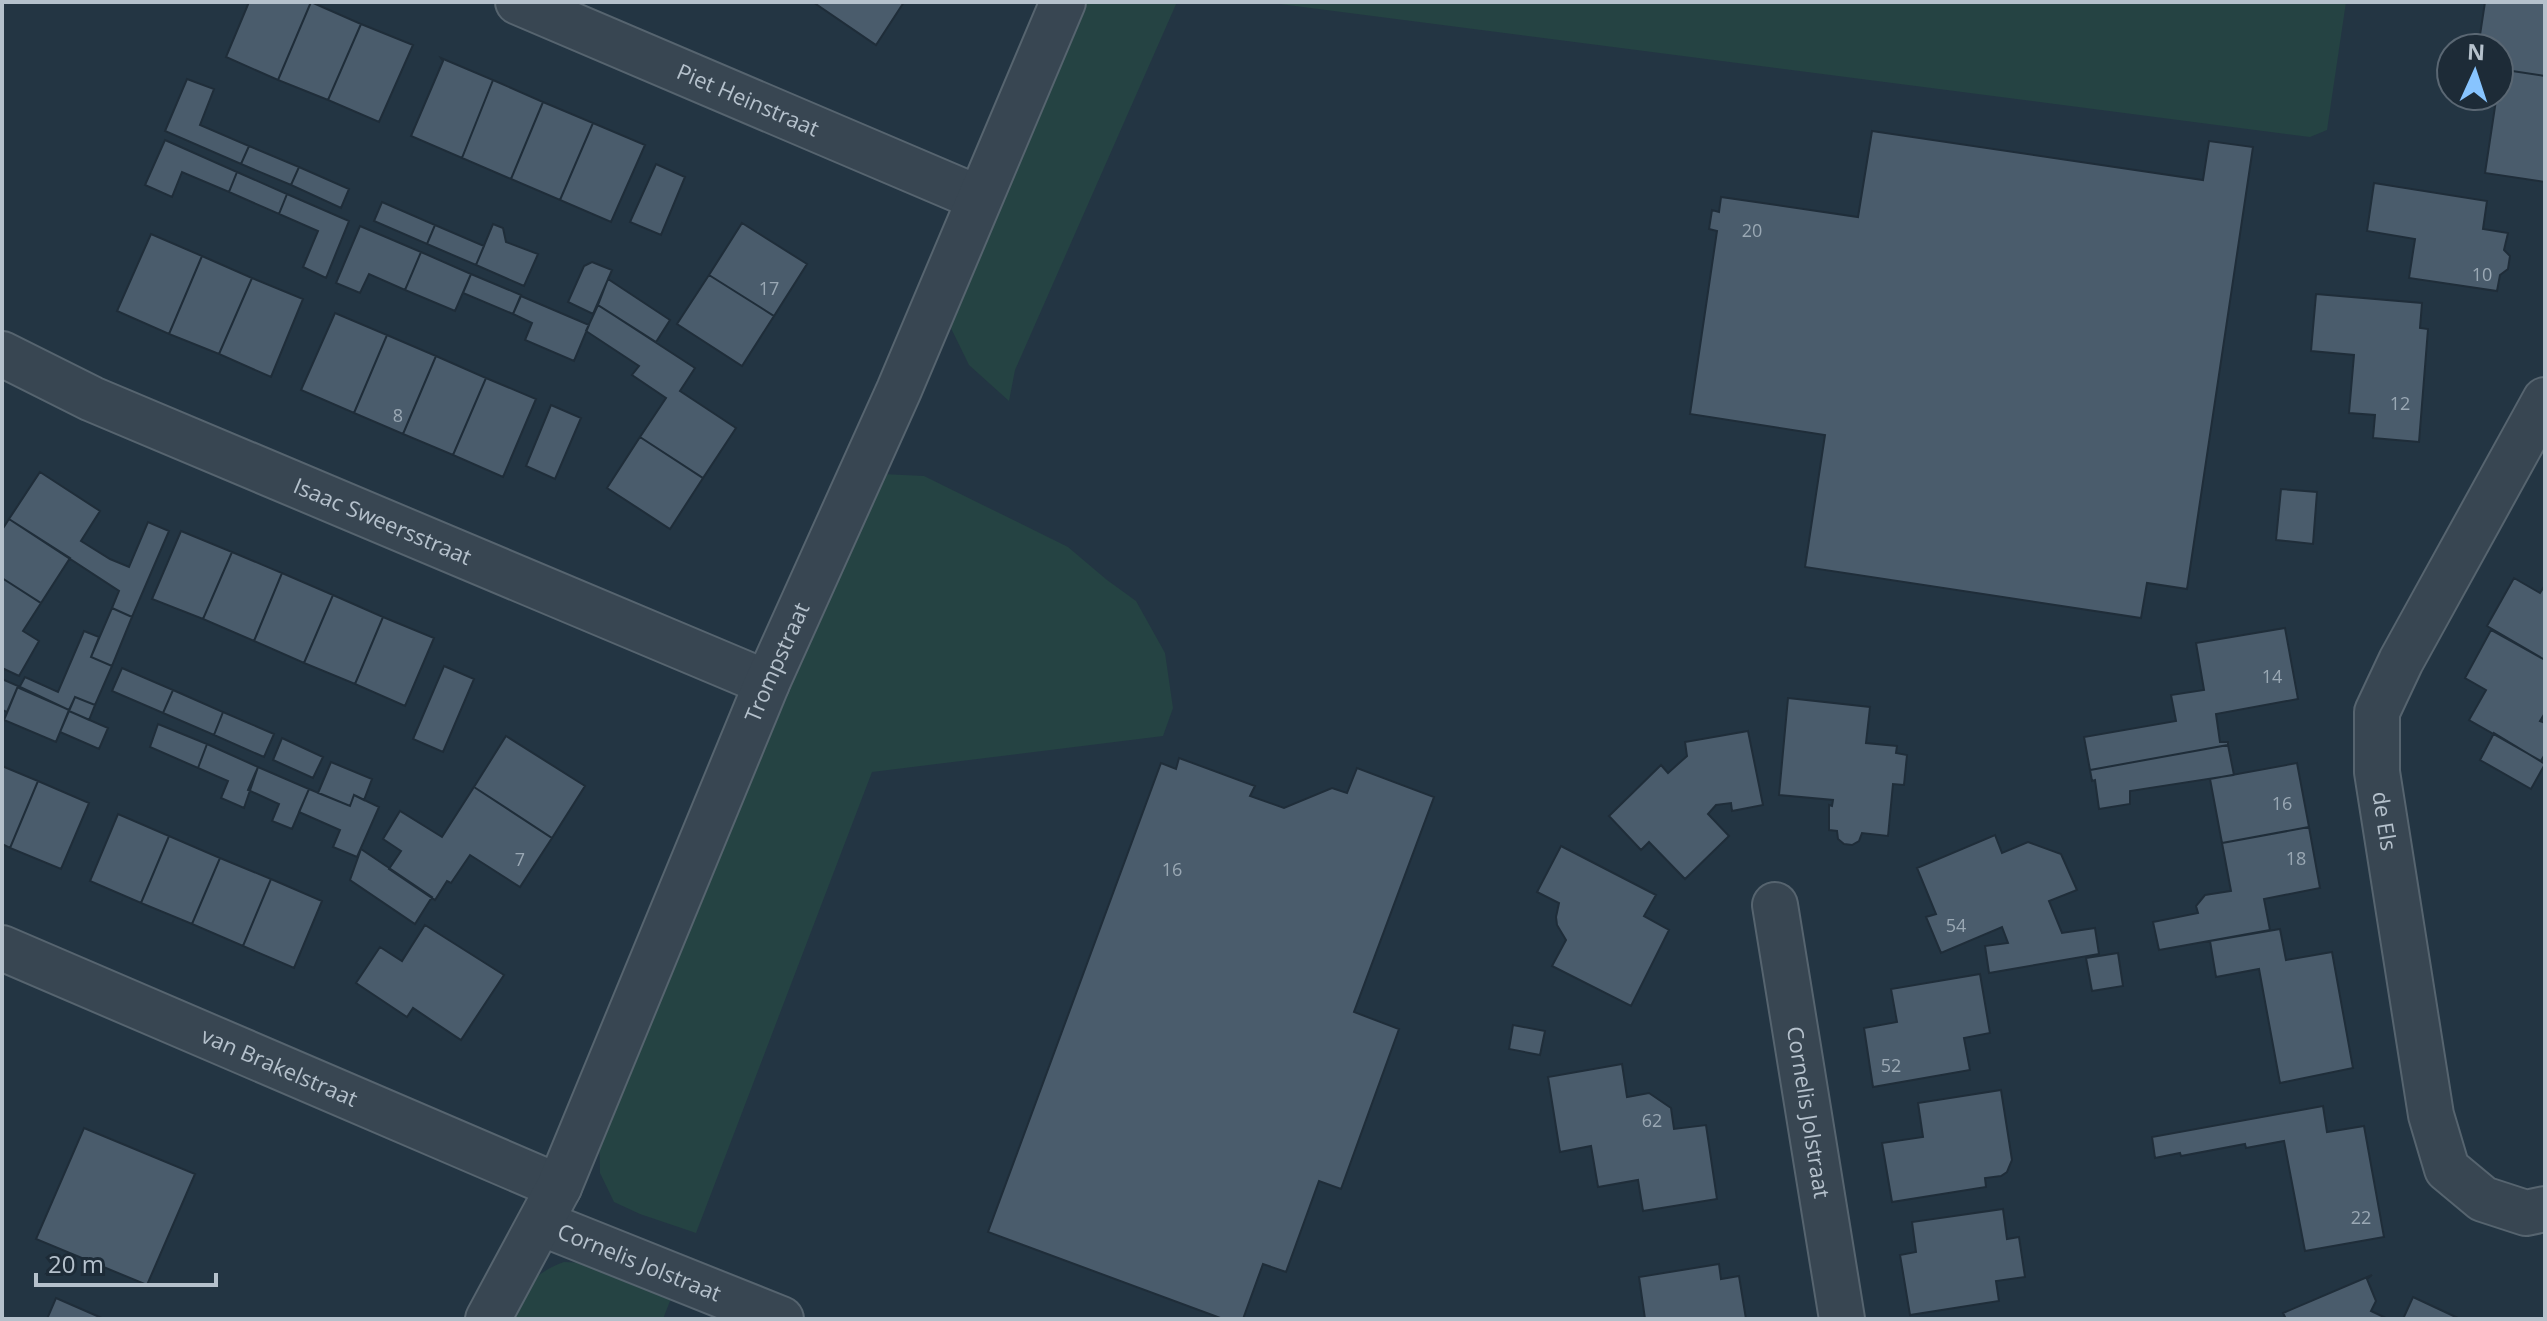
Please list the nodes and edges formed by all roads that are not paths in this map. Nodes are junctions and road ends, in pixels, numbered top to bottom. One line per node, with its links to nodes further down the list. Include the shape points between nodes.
1 (518, 2): 3 (street, Piet Heinstraat)
2 (1063, 2): 3 (street, Trompstraat)
3 (978, 198): 6 (street, Trompstraat, via 899,390)
4 (2, 354): 6 (street, Isaac Sweersstraat, via 92,399)
5 (2545, 400): 10 (street, de Els, via 2377,712 2377,772 2431,1115 2447,1169 2483,1199 2526,1213)
6 (767, 683): 9 (street, Trompstraat)
7 (1775, 905): 13 (street, Cornelis Jolstraat)
8 (2, 948): 9 (street, van Brakelstraat)
9 (550, 1205): 11 (street, Trompstraat); 12 (street, Cornelis Jolstraat)
10 (2545, 1209)
11 (488, 1319)
12 (781, 1319)
13 (1842, 1319)

